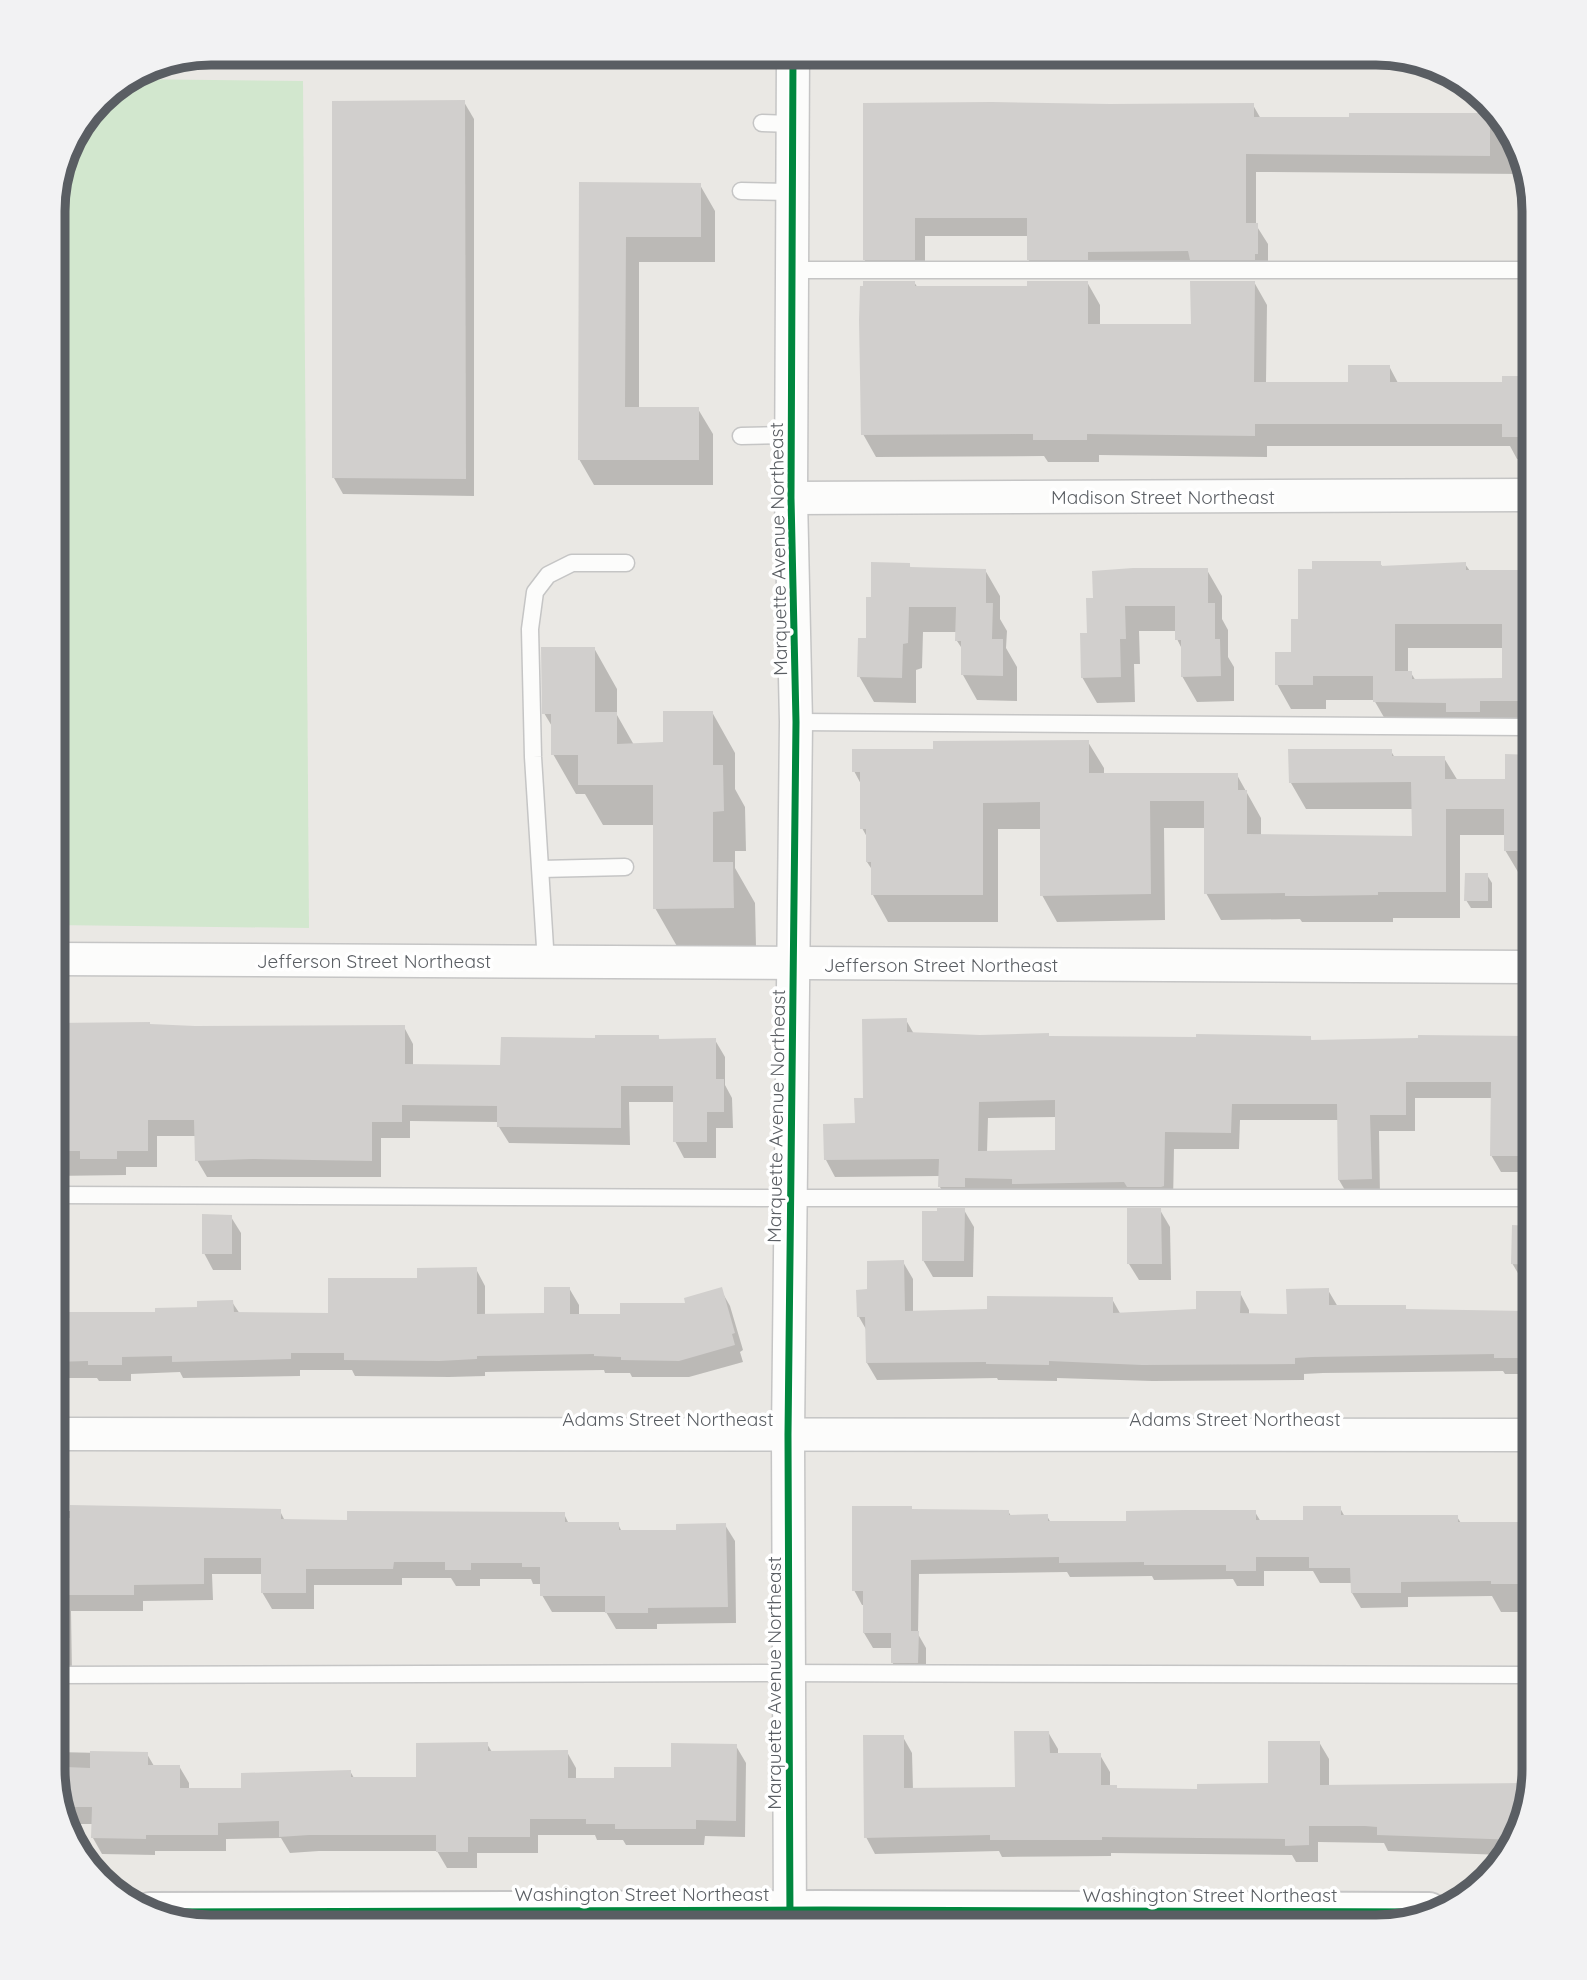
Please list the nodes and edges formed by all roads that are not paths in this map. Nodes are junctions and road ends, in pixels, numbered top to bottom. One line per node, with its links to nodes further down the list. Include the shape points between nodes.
1 (790, 65): 3 (street, Marquette Avenue Northeast, via 777,123)
2 (741, 191): 3 (lane)
3 (793, 192): 4 (street, Marquette Avenue Northeast)
4 (792, 270): 5 (lane); 6 (street, Marquette Avenue Northeast)
5 (1522, 270)
6 (791, 435): 7 (lane); 9 (street, Marquette Avenue Northeast)
7 (741, 436)
8 (1522, 495): 9 (street, Madison Street Northeast)
9 (791, 498): 11 (street, Marquette Avenue Northeast)
10 (626, 564): 14 (lane, via 572,563 548,575 536,592 530,629)
11 (796, 722): 12 (lane); 17 (street, Marquette Avenue Northeast)
12 (1522, 727)
13 (625, 867): 14 (lane)
14 (541, 869): 16 (lane)
15 (65, 959): 16 (street, Jefferson Street Northeast)
16 (546, 962): 17 (street, Jefferson Street Northeast)
17 (794, 964): 18 (street, Jefferson Street Northeast); 20 (street, Marquette Avenue Northeast)
18 (1522, 967)
19 (65, 1195): 20 (lane)
20 (791, 1198): 21 (lane); 23 (street, Marquette Avenue Northeast)
21 (1522, 1198)
22 (65, 1434): 23 (street, Adams Street Northeast)
23 (788, 1435): 24 (street, Adams Street Northeast); 25 (street, Marquette Avenue Northeast)
24 (1522, 1435)
25 (789, 1673): 26 (lane); 27 (lane); 31 (street, Marquette Avenue Northeast)
26 (65, 1675)
27 (1522, 1675)
28 (1404, 1912): 32 (street, Washington Street Northeast)
29 (187, 1913): 30 (street, Washington Street Northeast)
30 (256, 1915)
31 (790, 1915)
32 (1155, 1915)

